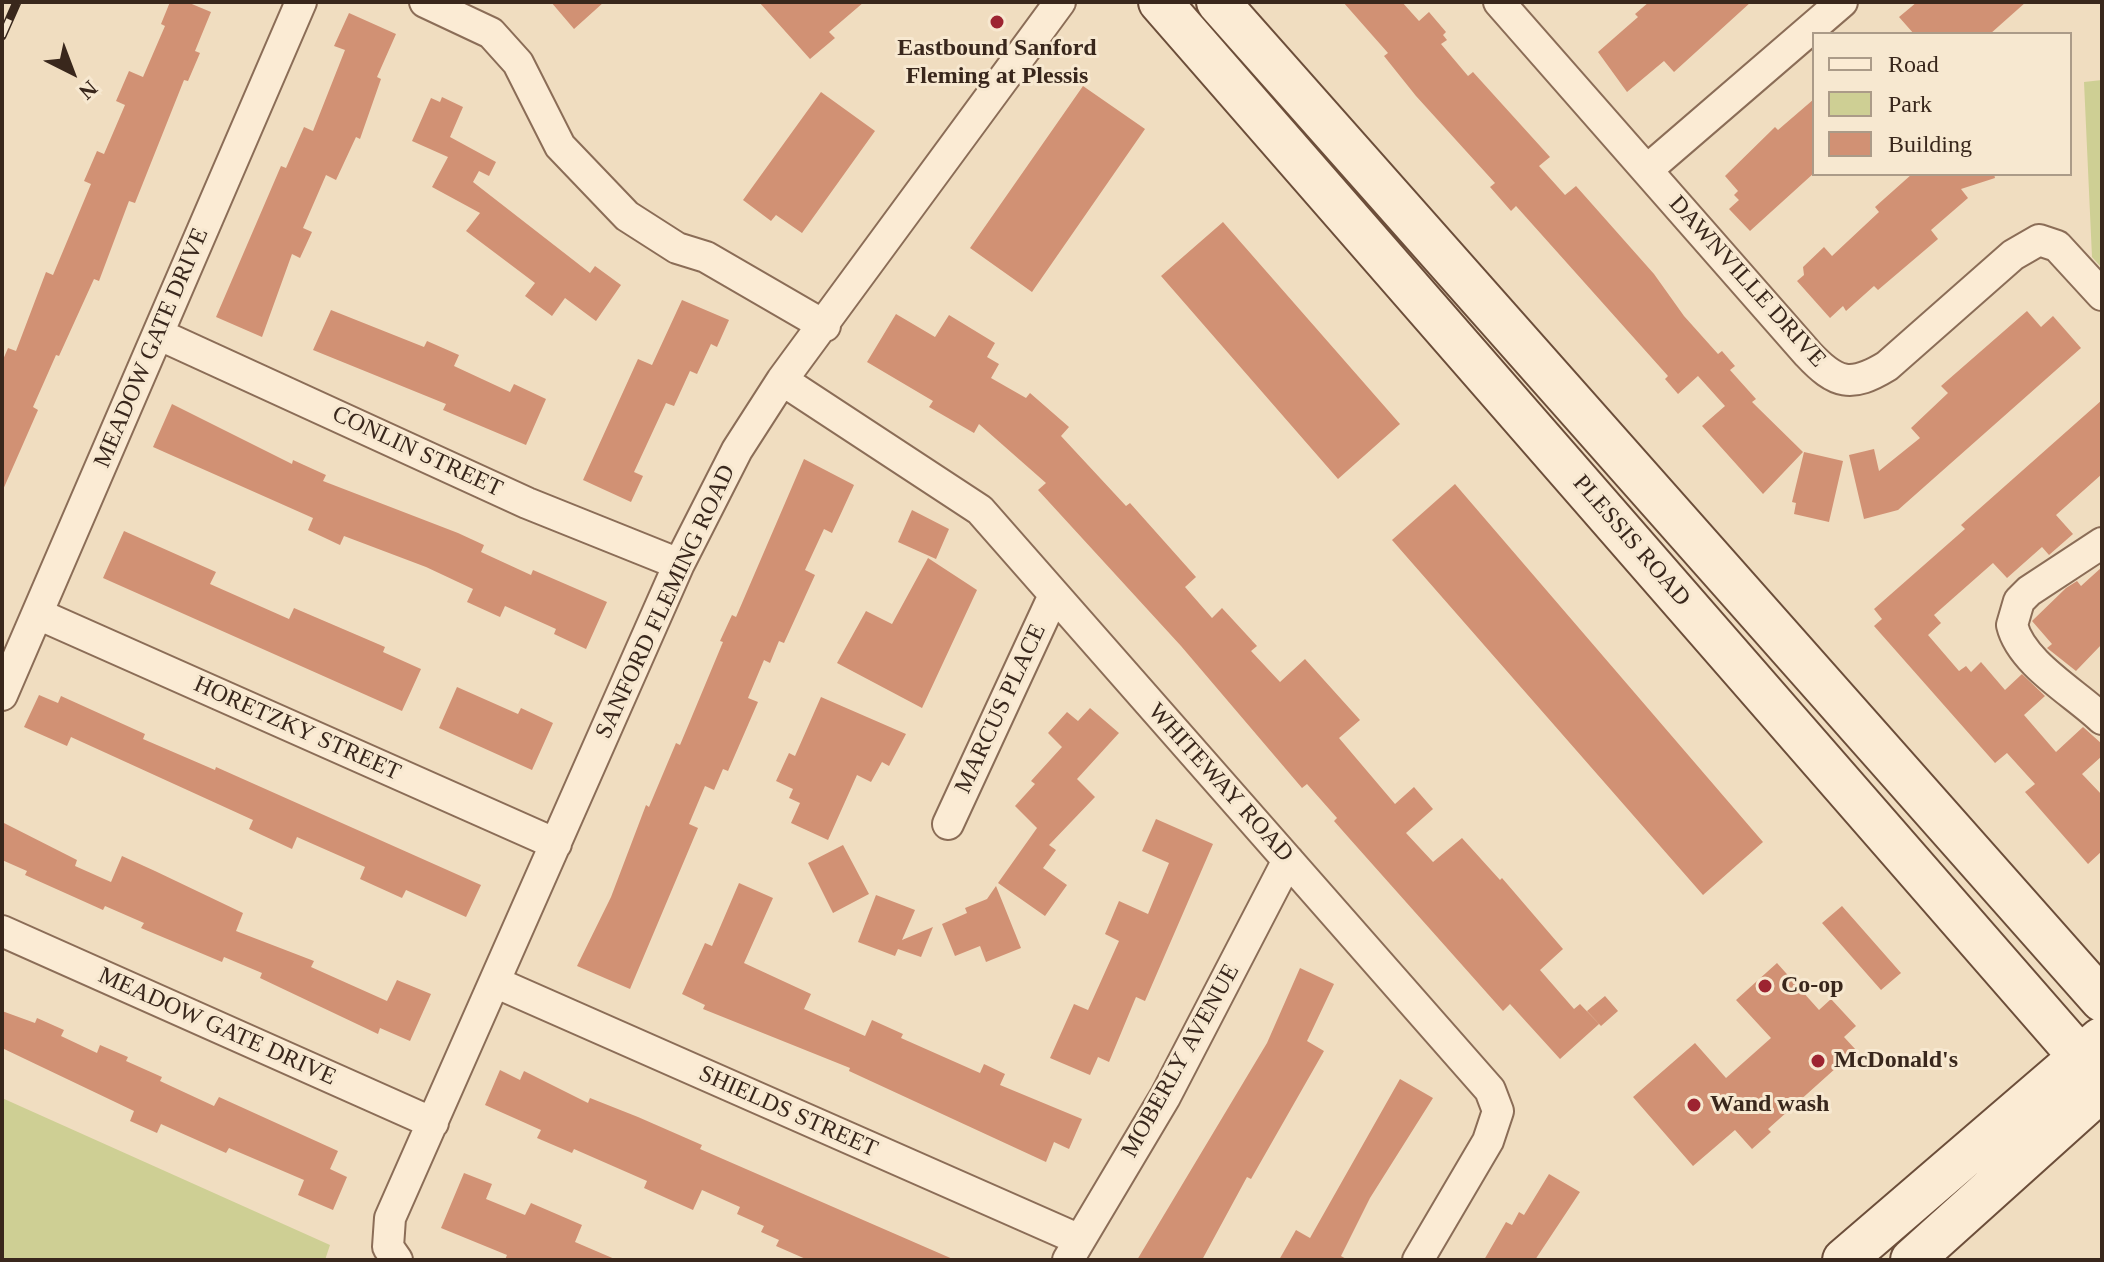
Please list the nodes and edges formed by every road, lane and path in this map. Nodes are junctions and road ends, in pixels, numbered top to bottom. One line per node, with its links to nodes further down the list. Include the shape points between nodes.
1 (301, 2): 11 (street, MEADOW GATE DRIVE)
2 (425, 2): 10 (street, via 491,33 518,63 560,146 627,216)
3 (1060, 2): 10 (street, SANFORD FLEMING ROAD)
4 (1160, 2): 27 (main road, PLESSIS ROAD)
5 (1218, 2): 22 (main road, PLESSIS ROAD)
6 (1499, 2): 8 (street, DAWNVILLE DRIVE)
7 (1842, 2): 8 (street)
8 (1647, 170): 9 (street, DAWNVILLE DRIVE, via 1808,354 1844,382 1887,366 2013,255 2039,240 2057,246)
9 (2102, 295)
10 (825, 326): 12 (street, SANFORD FLEMING ROAD)
11 (158, 334): 14 (street, CONLIN STREET, via 527,503); 16 (street, MEADOW GATE DRIVE)
12 (782, 380): 14 (street, SANFORD FLEMING ROAD, via 737,450); 15 (street, WHITEWAY ROAD, via 980,510)
13 (2102, 543): 18 (street, via 2029,591 2019,601 2012,625 2022,647)
14 (679, 564): 20 (street, SANFORD FLEMING ROAD)
15 (1054, 595): 19 (street, MARCUS PLACE); 21 (street, WHITEWAY ROAD)
16 (38, 614): 17 (street, MEADOW GATE DRIVE); 20 (street, HORETZKY STREET)
17 (2, 695)
18 (2102, 719)
19 (948, 824)
20 (556, 844): 25 (street, SANFORD FLEMING ROAD)
21 (1288, 860): 29 (street, MOBERLY AVENUE, via 1165,1097); 31 (street, WHITEWAY ROAD, via 1490,1090 1498,1111 1488,1141)
22 (2039, 929): 24 (main road); 26 (main road, PLESSIS ROAD)
23 (2, 931): 28 (street, MEADOW GATE DRIVE)
24 (2102, 954)
25 (497, 983): 28 (street, SANFORD FLEMING ROAD); 29 (street, SHIELDS STREET)
26 (2102, 1000)
27 (2096, 1066): 32 (main road); 33 (main road)
28 (433, 1123): 30 (street, SANFORD FLEMING ROAD, via 390,1218 388,1247)
29 (1074, 1250)
30 (397, 1260)
31 (1418, 1260)
32 (1844, 1260)
33 (1912, 1260)

